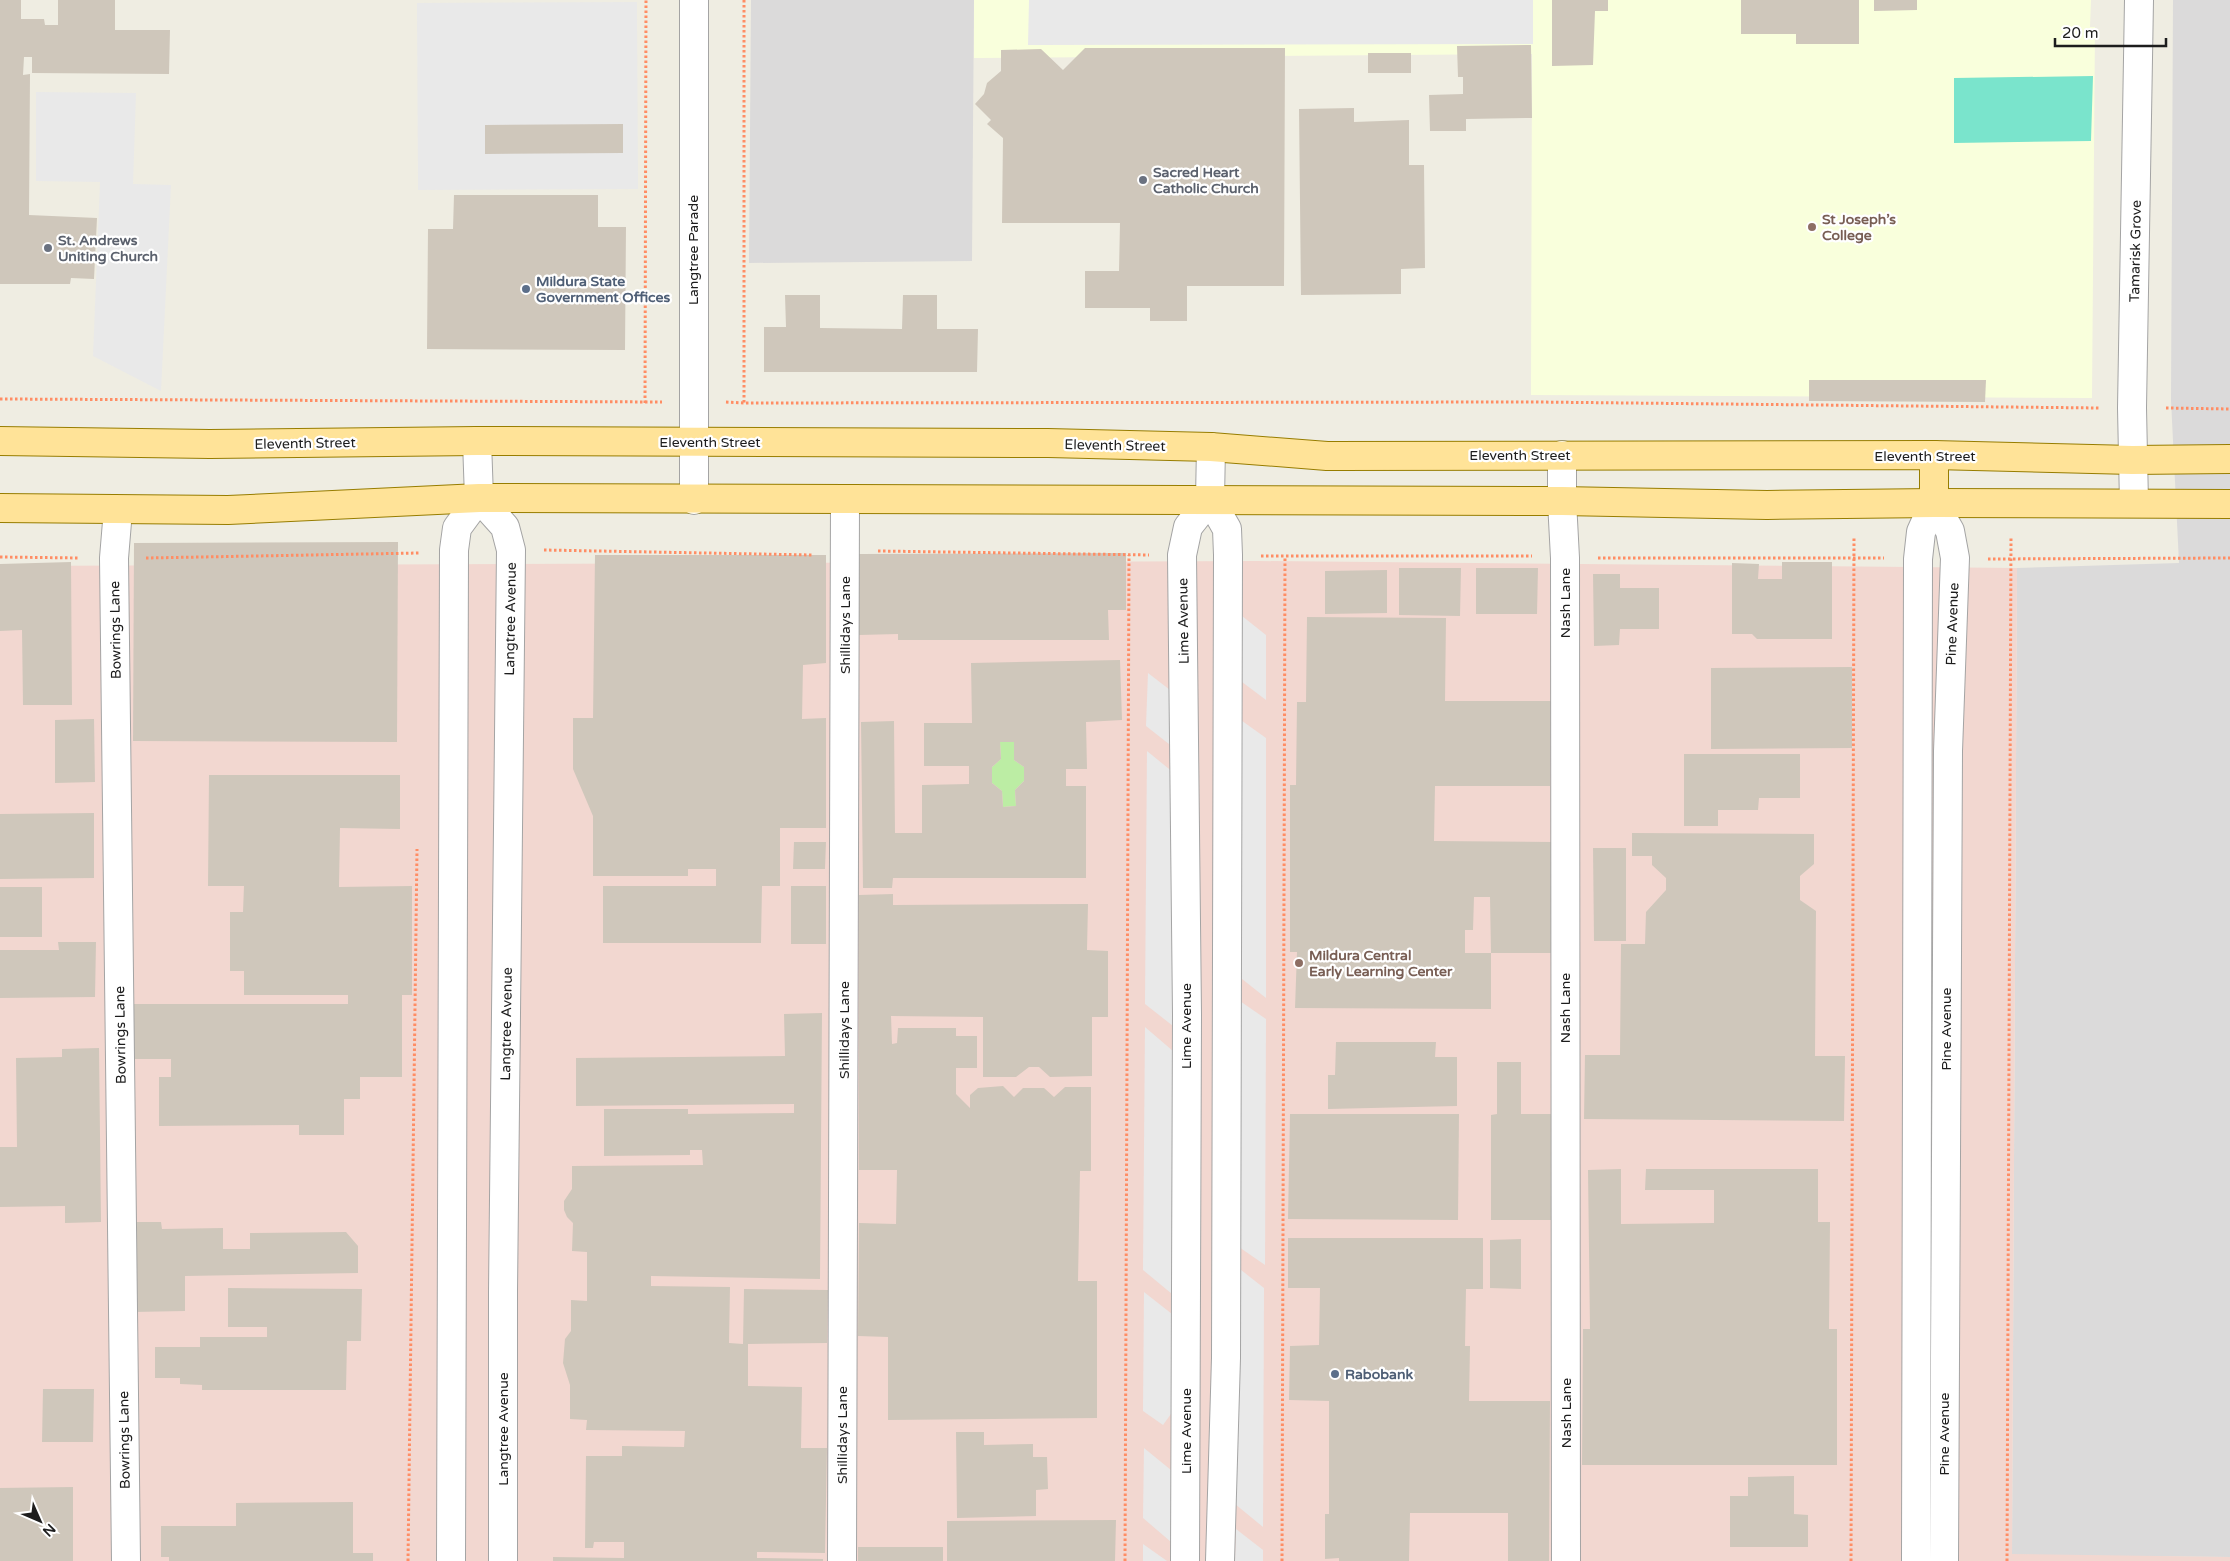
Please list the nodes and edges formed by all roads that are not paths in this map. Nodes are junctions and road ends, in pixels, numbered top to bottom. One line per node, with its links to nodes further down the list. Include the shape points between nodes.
1 (694, 0): 5 (street, Langtree Parade)
2 (2139, 0): 10 (street, Tamarisk Grove)
3 (0, 441): 4 (main road, Eleventh Street, via 210,444)
4 (477, 441): 5 (main road, Eleventh Street); 11 (street)
5 (693, 441): 6 (main road, Eleventh Street); 14 (street, Langtree Parade)
6 (1211, 446): 7 (main road, Eleventh Street, via 1328,456); 13 (street)
7 (1562, 455): 8 (main road, Eleventh Street); 15 (street, Nash Lane)
8 (1934, 456): 10 (main road, Eleventh Street); 16 (main road, Pine Avenue)
9 (2230, 459): 10 (main road, Eleventh Street)
10 (2132, 460): 17 (street, Tamarisk Grove)
11 (479, 498): 14 (main road); 20 (main road, via 228,510); 22 (street, via 457,528 454,550); 23 (street, Langtree Avenue, via 505,527 511,550)
12 (845, 499): 13 (main road); 14 (main road); 24 (street, Shillidays Lane)
13 (1210, 499): 15 (main road); 25 (street, Lime Avenue, via 1188,528 1182,555 1187,1014); 26 (street, via 1227,529 1228,555 1226,1358)
14 (694, 500)
15 (1562, 501): 16 (main road, via 1767,505); 27 (street, Nash Lane, via 1565,558)
16 (1934, 502): 17 (main road); 28 (street, Pine Avenue, via 1921,532 1918,559); 29 (street, Pine Avenue, via 1950,531 1955,558 1948,751)
17 (2134, 503): 18 (main road)
18 (2230, 504)
19 (0, 508): 20 (main road)
20 (118, 510): 21 (street, Bowrings Lane, via 114,558)
21 (126, 1561)
22 (451, 1561)
23 (503, 1561)
24 (842, 1561)
25 (1185, 1561)
26 (1220, 1561)
27 (1566, 1561)
28 (1916, 1561)
29 (1944, 1561)

